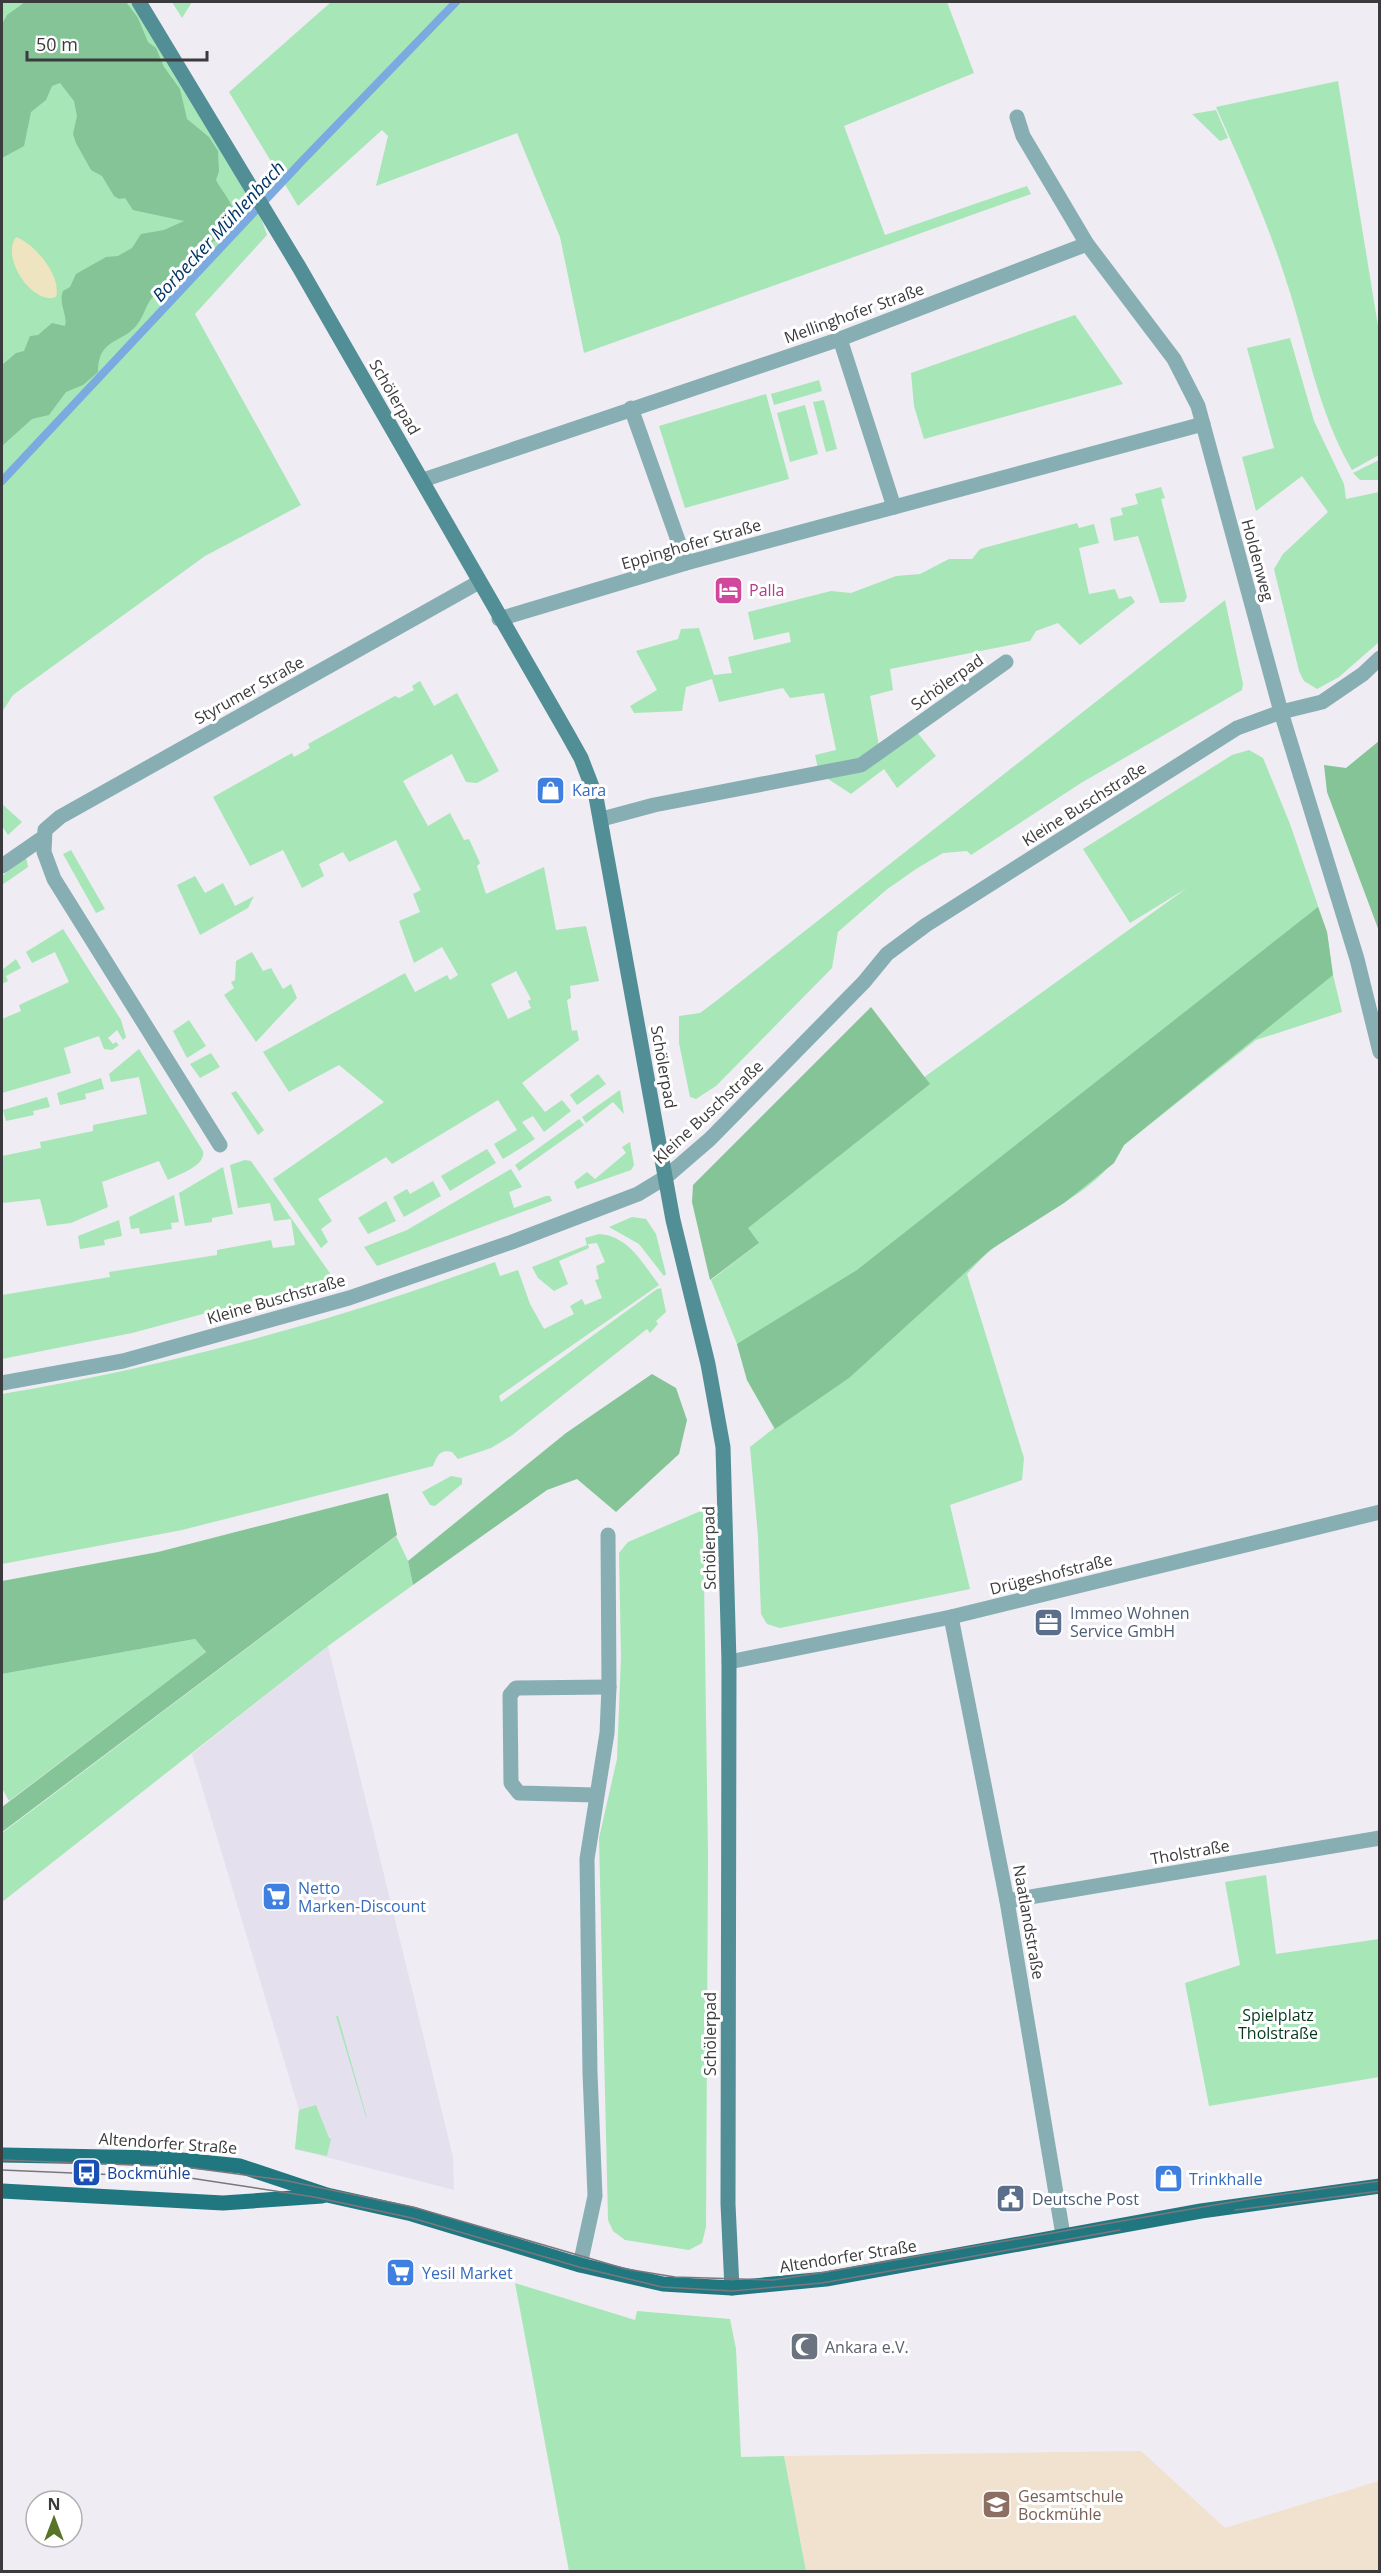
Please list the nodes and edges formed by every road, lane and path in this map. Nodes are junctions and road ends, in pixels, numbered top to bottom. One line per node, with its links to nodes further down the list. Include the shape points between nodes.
1 (139, 2): 7 (street, Schölerpad)
2 (1017, 117): 3 (street, Holdenweg, via 1023,136)
3 (1087, 244): 4 (street, Mellinghofer Straße); 6 (street, Holdenweg, via 1174,359 1188,383)
4 (840, 339): 5 (street, Mellinghofer Straße); 8 (street)
5 (631, 408): 7 (street, Mellinghofer Straße); 9 (street)
6 (1203, 424): 8 (street, Eppinghofer Straße); 14 (street, Holdenweg)
7 (423, 480): 10 (street, Schölerpad)
8 (894, 507): 9 (street, Eppinghofer Straße)
9 (686, 563): 11 (street, Eppinghofer Straße)
10 (479, 582): 11 (street, Schölerpad); 16 (street, Styrumer Straße, via 60,817 48,825)
11 (499, 619): 15 (street, Schölerpad, via 581,758)
12 (1380, 658): 14 (street, Kleine Buschstraße, via 1363,675 1322,702)
13 (1006, 663): 15 (street, Schölerpad, via 861,765 654,805)
14 (1281, 712): 18 (street, Holdenweg, via 1357,959); 20 (street, Kleine Buschstraße, via 1237,728 926,925 887,954 830,1018 710,1139)
15 (602, 819): 20 (street, Schölerpad)
16 (44, 837): 17 (street, Styrumer Straße); 19 (street, via 46,859 54,879)
17 (2, 866)
18 (1380, 1052)
19 (220, 1145)
20 (666, 1177): 21 (street, Kleine Buschstraße, via 638,1194 360,1294 123,1361); 25 (street, Schölerpad, via 721,1430)
21 (2, 1383)
22 (1380, 1512): 24 (street, Drügeshofstraße)
23 (608, 1535): 26 (street)
24 (951, 1617): 25 (street, Drügeshofstraße); 29 (street, Naatlandstraße)
25 (729, 1662): 36 (street, Schölerpad, via 728,2204)
26 (609, 1687): 27 (street, via 607,1733); 27 (street, via 516,1688 510,1695 511,1782 519,1793)
27 (595, 1795): 35 (street, via 587,1859 595,2196)
28 (1380, 1838): 29 (street, Tholstraße)
29 (1007, 1901): 34 (street, Naatlandstraße)
30 (2, 2154): 33 (main road, Altendorfer Straße, via 202,2161 253,2169)
31 (1380, 2186): 34 (main road, Altendorfer Straße, via 1307,2194)
32 (2, 2191): 33 (main road, Altendorfer Straße, via 223,2203)
33 (327, 2195): 35 (main road, Altendorfer Straße, via 411,2214)
34 (1064, 2235): 36 (main road, Altendorfer Straße, via 826,2279)
35 (580, 2265): 36 (main road, Altendorfer Straße, via 663,2284)
36 (732, 2288)

